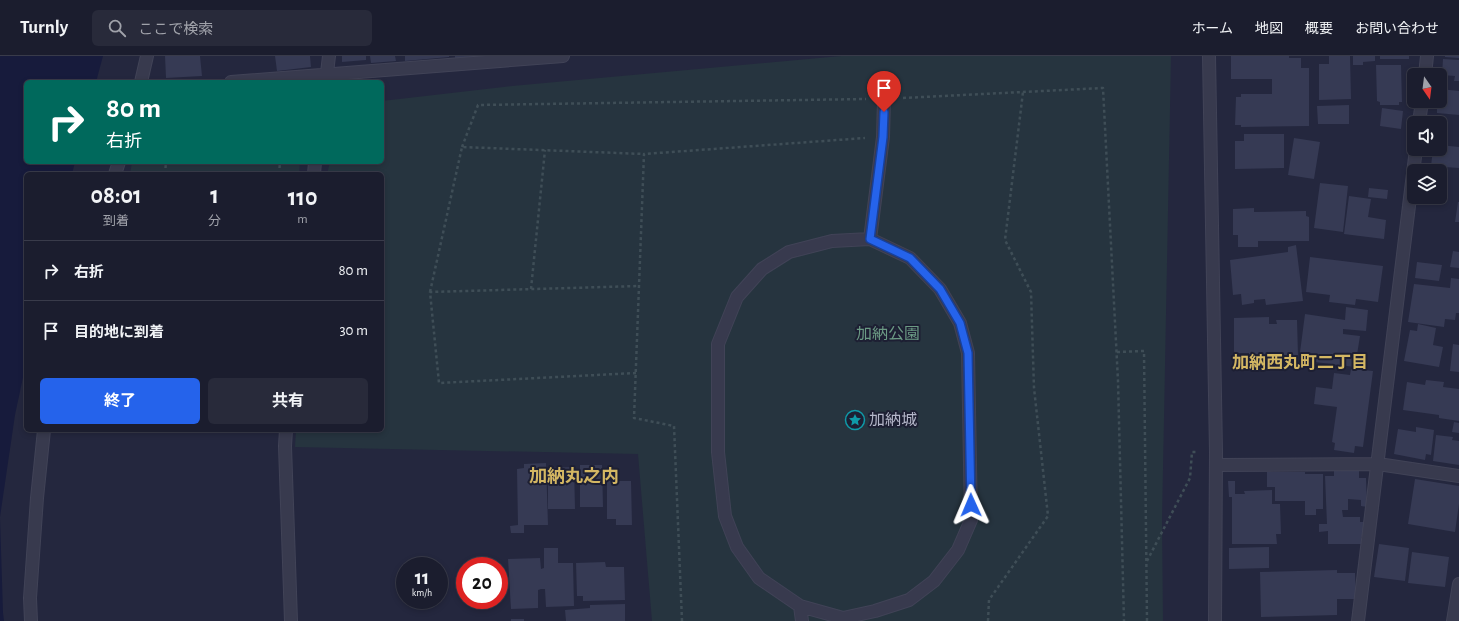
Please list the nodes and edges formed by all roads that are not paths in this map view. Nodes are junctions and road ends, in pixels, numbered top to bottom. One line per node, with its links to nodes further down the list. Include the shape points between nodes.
1 (148, 56): 8 (street)
2 (329, 56): 7 (street)
3 (563, 56): 7 (street)
4 (1209, 56): 16 (street)
5 (1427, 56): 6 (street)
6 (1426, 68)
7 (326, 78): 9 (street)
8 (142, 80)
9 (278, 80)
10 (884, 99): 12 (street, via 883,137)
11 (1415, 156): 15 (street)
12 (870, 239): 19 (street, via 832,241 788,252 762,269 737,297 718,344 718,452 725,516 737,547 759,578); 19 (street, via 910,258 940,289 960,323 968,353 971,520 958,550 934,581 909,600 843,618)
13 (44, 432): 20 (street, via 30,598)
14 (286, 432): 21 (street)
15 (1378, 464): 16 (street); 17 (street); 24 (street)
16 (1216, 465): 23 (street)
17 (1459, 476)
18 (1459, 584): 25 (street)
19 (800, 606): 22 (street)
20 (31, 621)
21 (291, 621)
22 (802, 621)
23 (1215, 621)
24 (1358, 621)
25 (1453, 621)

